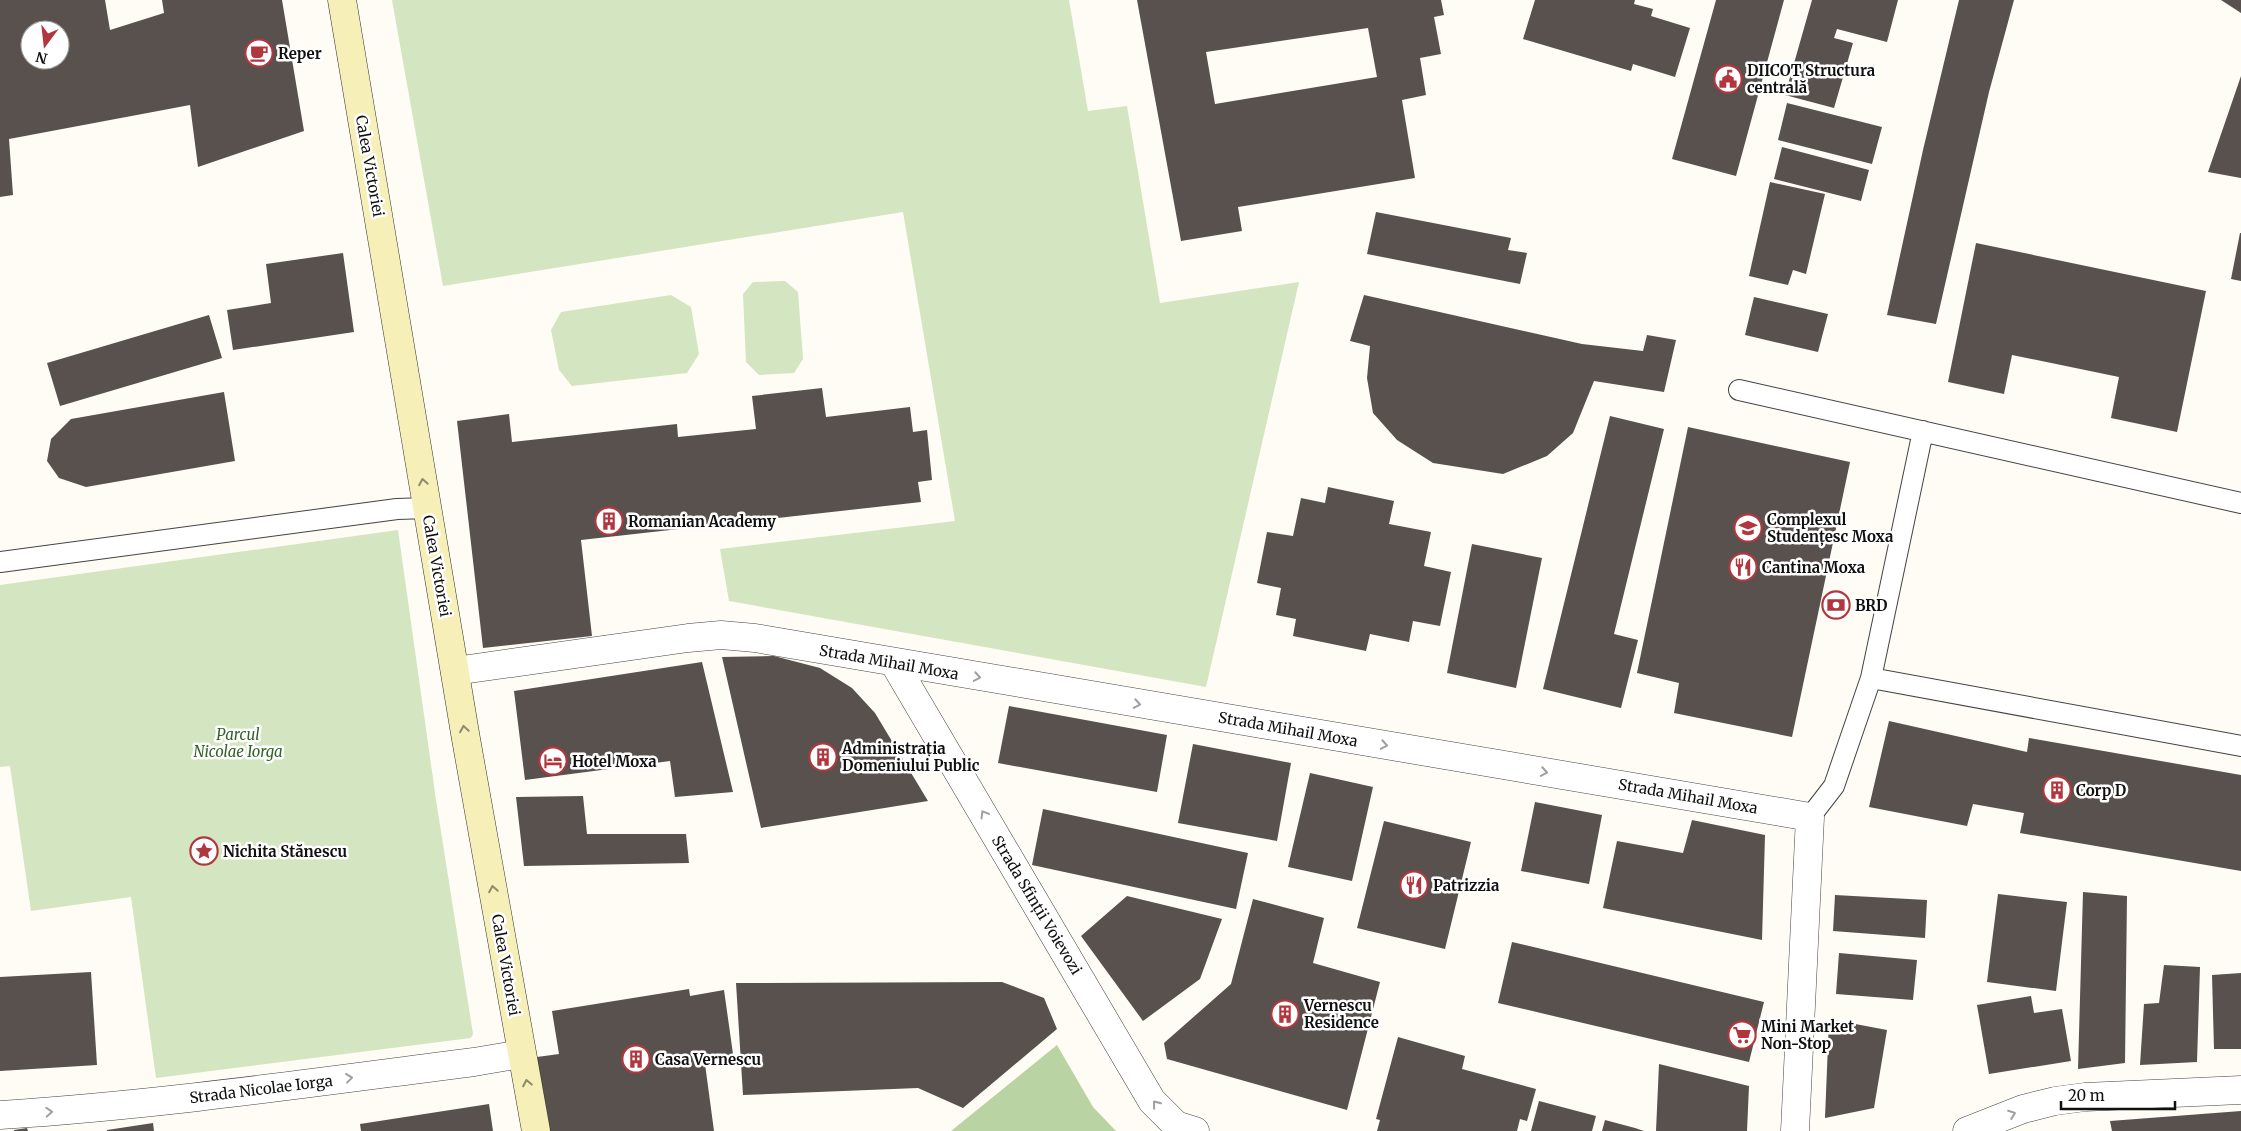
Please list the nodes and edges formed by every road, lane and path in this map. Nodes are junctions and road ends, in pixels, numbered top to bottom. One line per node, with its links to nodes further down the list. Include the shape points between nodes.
1 (342, 0): 5 (main road, Calea Victoriei, one-way to 1)
2 (1740, 390): 3 (lane)
3 (1923, 431): 4 (lane); 9 (lane)
4 (2241, 503)
5 (428, 508): 6 (lane, via 398,509); 8 (main road, Calea Victoriei)
6 (0, 562)
7 (894, 663): 8 (street, Strada Mihail Moxa, via 721,635); 11 (street, Strada Mihail Moxa, one-way to 11); 16 (street, Strada Sfinții Voievozi, one-way to 7, via 1176,1125 1152,1101)
8 (455, 671): 12 (main road, Calea Victoriei, one-way to 8)
9 (1871, 678): 10 (lane); 11 (lane, via 1834,786)
10 (2241, 746)
11 (1810, 817): 17 (street)
12 (521, 1054): 14 (street, Strada Nicolae Iorga, one-way to 12, via 188,1098); 15 (main road, Calea Victoriei, one-way to 12)
13 (2241, 1090): 18 (street, one-way to 13, via 2023,1110 2085,1096)
14 (0, 1115)
15 (536, 1131)
16 (1195, 1131)
17 (1795, 1131)
18 (1967, 1131)

